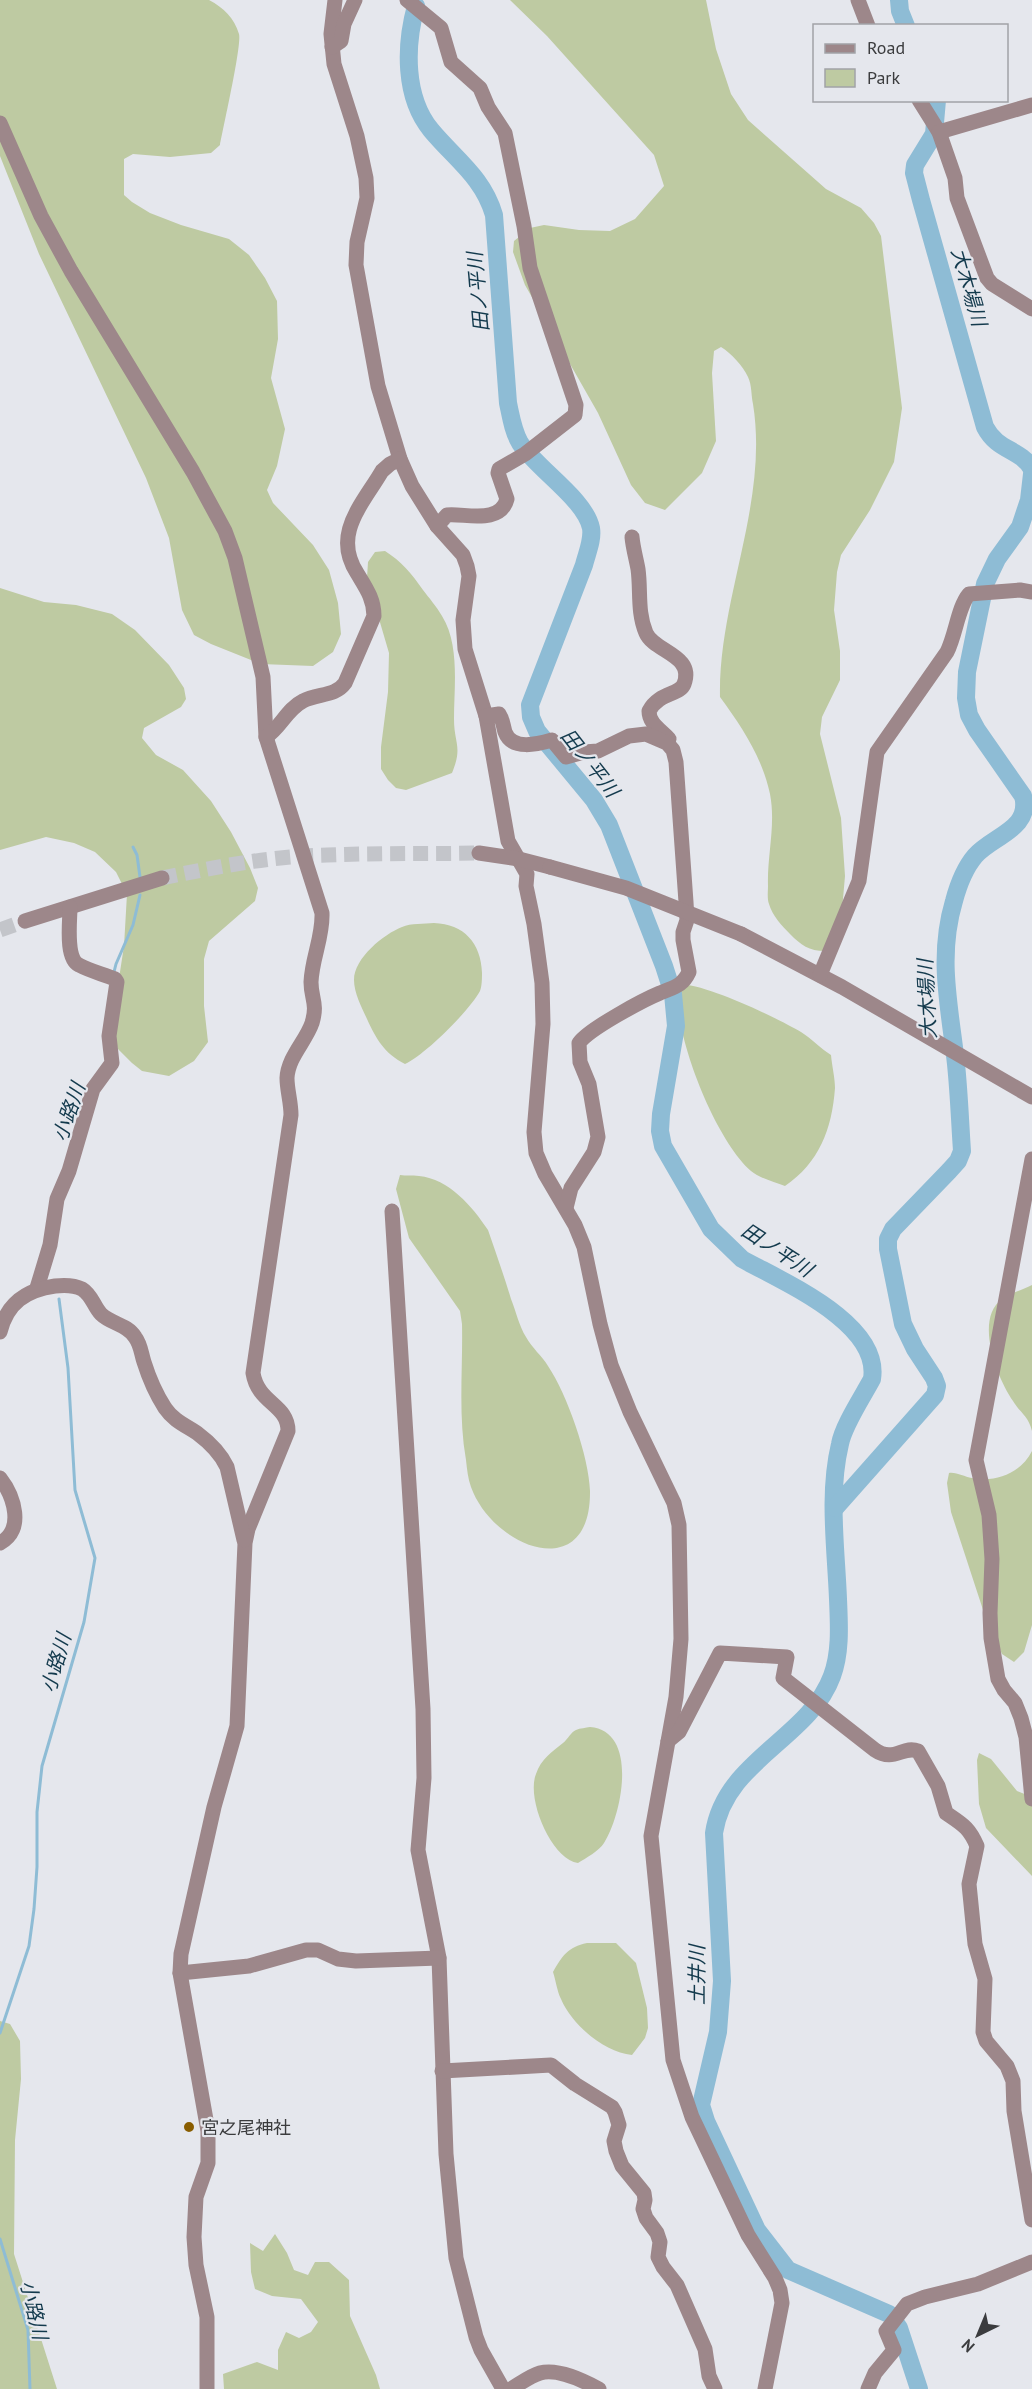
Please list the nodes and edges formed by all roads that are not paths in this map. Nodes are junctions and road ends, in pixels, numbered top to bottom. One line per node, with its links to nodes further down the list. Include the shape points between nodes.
1 (335, 0): 6 (street)
2 (355, 0): 6 (street, via 341,41)
3 (858, 0): 5 (street)
4 (412, 4): 13 (street, via 441,28 451,62 480,88 505,132 530,268 576,405 575,415 499,469 507,499 501,509 483,517 447,515)
5 (867, 24)
6 (332, 47): 12 (street, via 366,178 367,198 356,265 378,386)
7 (920, 102): 10 (street)
8 (1032, 105): 10 (street)
9 (0, 123): 17 (street, via 41,216 71,271 225,531 263,677)
10 (937, 127): 11 (street, via 955,178 957,198 987,279)
11 (1032, 309)
12 (400, 459): 13 (street); 17 (street, via 382,471 349,527 347,555 369,592 374,616 345,683 333,693 300,702)
13 (437, 526): 16 (street, via 463,555 467,566 463,634)
14 (632, 537): 18 (street, via 646,633 654,644 680,660 685,676 680,690 659,698 649,711)
15 (1032, 592): 24 (street, via 969,594 947,652 877,752 859,881)
16 (486, 716): 18 (street, via 499,714 512,741 528,745 552,740 566,757 598,751 637,734 657,737); 20 (street, via 508,841)
17 (266, 736): 33 (street, via 322,913 323,928 311,980 315,1010 287,1078 291,1115 254,1373 260,1393 283,1414 288,1431)
18 (673, 750): 27 (street, via 687,920 683,940 689,972 683,983 591,1031 579,1043 598,1137 594,1152 571,1188)
19 (479, 853): 20 (street)
20 (519, 859): 24 (street, bridge, via 626,888 741,934); 27 (street, via 527,874 542,983 536,1153 544,1174)
21 (162, 878): 22 (street)
22 (70, 907): 23 (street); 29 (street, via 73,960 116,980 109,1036 112,1063 93,1089 57,1199 50,1245)
23 (25, 921)
24 (820, 975): 25 (street)
25 (1032, 1097)
26 (1032, 1159): 35 (street, via 976,1460 989,1515 990,1613 998,1679 1015,1703 1024,1727)
27 (566, 1208): 34 (street, via 584,1247 611,1365 670,1493 679,1525 681,1639)
28 (392, 1211): 36 (street, via 423,1709 424,1778 418,1850)
29 (37, 1288): 30 (street, via 10,1309); 33 (street, via 66,1285 82,1289 101,1314 135,1336 165,1409 222,1456)
30 (0, 1332)
31 (0, 1478): 32 (street, via 8,1489 16,1522 7,1540)
32 (0, 1543)
33 (245, 1543): 37 (street, via 237,1726 214,1807)
34 (668, 1741): 39 (street, via 679,1732 720,1653 787,1657 783,1678 882,1755 918,1751 938,1786 946,1814 959,1820 973,1835 977,1852 969,1884 975,1944 985,1979 983,2032 1007,2066 1012,2081); 46 (street, via 651,1836 674,2060 692,2117 748,2235 780,2290 782,2303)
35 (1032, 1799)
36 (439, 1958): 37 (street, via 356,1961 306,1950 249,1966); 38 (street)
37 (180, 1973): 41 (street, via 208,2131 208,2163 196,2197 194,2237 207,2317)
38 (442, 2071): 42 (street, via 456,2258 476,2337); 45 (street, via 551,2065 612,2107 619,2125 614,2141 616,2151 622,2166 644,2193 643,2209 660,2242 658,2257 677,2285 705,2349)
39 (1032, 2220)
40 (1032, 2262): 47 (street, via 978,2284 907,2304 886,2331 894,2350 875,2373)
41 (207, 2389)
42 (503, 2389)
43 (511, 2389): 44 (street, via 543,2372 578,2379)
44 (599, 2389)
45 (715, 2389)
46 (765, 2389)
47 (868, 2389)

